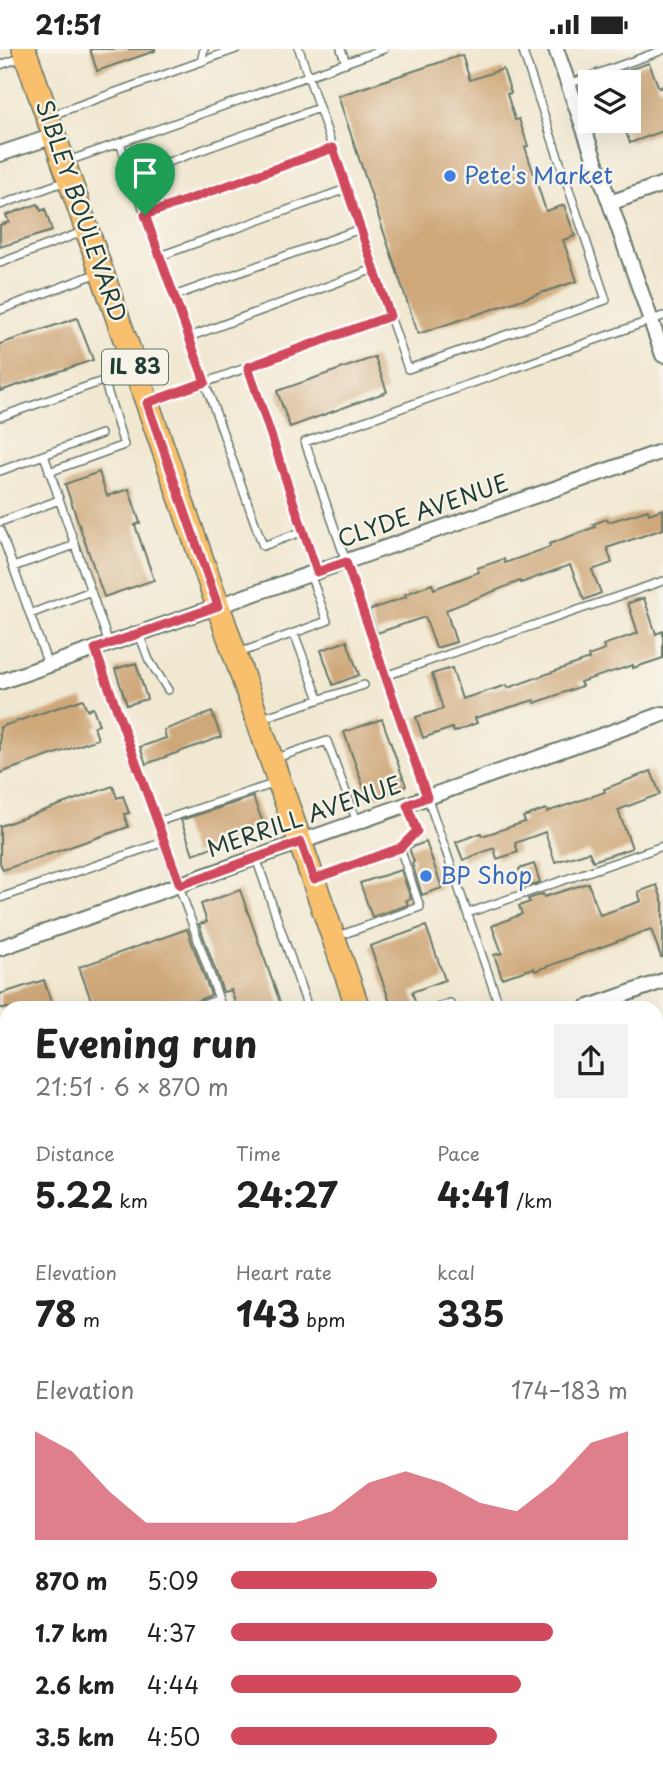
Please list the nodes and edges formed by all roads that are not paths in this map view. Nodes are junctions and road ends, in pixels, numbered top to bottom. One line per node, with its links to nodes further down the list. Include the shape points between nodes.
1 (204, 49): 10 (lane)
2 (236, 49): 10 (lane)
3 (299, 49): 13 (lane)
4 (341, 49): 11 (lane)
5 (384, 49): 11 (lane)
6 (522, 49): 35 (lane, via 606,300 408,369)
7 (556, 49): 14 (street)
8 (663, 50): 14 (lane)
9 (25, 51): 12 (lane); 16 (main road, SIBLEY BOULEVARD / IL 83)
10 (201, 62): 16 (lane)
11 (346, 63): 13 (lane)
12 (0, 65)
13 (308, 76): 15 (lane); 17 (lane)
14 (568, 84): 24 (street)
15 (319, 109): 18 (lane); 21 (lane)
16 (51, 126): 19 (street); 20 (main road, SIBLEY BOULEVARD / IL 83)
17 (120, 143): 20 (lane); 21 (lane)
18 (333, 148): 23 (lane); 26 (lane)
19 (0, 154)
20 (67, 171): 25 (lane); 28 (main road, SIBLEY BOULEVARD / IL 83)
21 (131, 175): 26 (lane)
22 (663, 184): 24 (street)
23 (346, 189): 27 (lane); 29 (lane)
24 (610, 203): 36 (street)
25 (0, 205)
26 (145, 215): 29 (lane)
27 (360, 229): 31 (lane); 33 (lane)
28 (87, 230): 30 (lane); 32 (main road, SIBLEY BOULEVARD / IL 83)
29 (160, 256): 33 (lane)
30 (0, 263)
31 (374, 269): 35 (lane); 37 (lane)
32 (102, 272): 34 (lane); 40 (main road, SIBLEY BOULEVARD / IL 83)
33 (174, 296): 37 (lane)
34 (0, 310)
35 (390, 316): 39 (lane)
36 (657, 319): 38 (street); 55 (lane, via 305,442)
37 (189, 337): 42 (lane)
38 (663, 355)
39 (248, 367): 42 (lane); 53 (lane)
40 (136, 369): 41 (lane); 43 (main road, SIBLEY BOULEVARD / IL 83)
41 (104, 380): 44 (lane); 49 (lane, via 124,445)
42 (205, 382): 43 (lane); 53 (lane, via 263,546)
43 (147, 403): 60 (main road, SIBLEY BOULEVARD / IL 83)
44 (0, 417)
45 (101, 435): 47 (lane)
46 (663, 451): 55 (street, CLYDE AVENUE)
47 (44, 455): 48 (lane); 49 (lane)
48 (0, 471)
49 (49, 472): 50 (lane)
50 (59, 501): 51 (lane); 54 (lane)
51 (0, 522)
52 (0, 530): 56 (lane)
53 (304, 531): 57 (lane)
54 (75, 545): 56 (lane); 59 (lane)
55 (346, 562): 57 (street, CLYDE AVENUE); 67 (lane)
56 (13, 567): 61 (lane)
57 (314, 573): 60 (street, CLYDE AVENUE); 62 (lane, via 327,621)
58 (663, 581): 67 (lane)
59 (91, 591): 61 (lane); 64 (lane)
60 (218, 606): 63 (street, CLYDE AVENUE); 65 (main road, SIBLEY BOULEVARD / IL 83)
61 (30, 614): 66 (lane)
62 (294, 633): 65 (lane); 71 (lane)
63 (139, 634): 64 (street, CLYDE AVENUE); 70 (lane)
64 (102, 647): 66 (street, CLYDE AVENUE); 78 (lane)
65 (235, 655): 73 (main road, SIBLEY BOULEVARD / IL 83)
66 (48, 666): 68 (street, CLYDE AVENUE)
67 (385, 676): 76 (lane)
68 (0, 682)
69 (365, 685): 71 (lane)
70 (168, 690)
71 (318, 699): 73 (lane)
72 (663, 714): 76 (street, MERRILL AVENUE)
73 (258, 719): 74 (main road, SIBLEY BOULEVARD / IL 83)
74 (272, 759): 75 (main road, SIBLEY BOULEVARD / IL 83); 79 (lane, via 327,741)
75 (280, 781): 78 (lane); 81 (main road, SIBLEY BOULEVARD / IL 83)
76 (427, 797): 77 (street, MERRILL AVENUE); 88 (lane)
77 (407, 805): 79 (street, MERRILL AVENUE); 83 (lane, via 417,831)
78 (157, 822): 80 (lane)
79 (357, 822): 81 (street, MERRILL AVENUE)
80 (164, 842): 86 (lane); 87 (lane)
81 (301, 842): 84 (street, MERRILL AVENUE); 85 (main road, SIBLEY BOULEVARD / IL 83)
82 (663, 846): 88 (lane)
83 (400, 848): 85 (lane); 89 (lane, via 420,907)
84 (256, 858): 86 (street, MERRILL AVENUE); 94 (lane)
85 (314, 879): 89 (main road, SIBLEY BOULEVARD / IL 83)
86 (180, 885): 90 (street, MERRILL AVENUE); 92 (lane)
87 (0, 898)
88 (468, 913): 96 (lane)
89 (334, 937): 95 (main road, SIBLEY BOULEVARD / IL 83)
90 (0, 948)
91 (663, 981): 97 (street)
92 (219, 999): 93 (lane)
93 (214, 1001)
94 (306, 1001)
95 (356, 1001)
96 (498, 1001)
97 (606, 1001)

